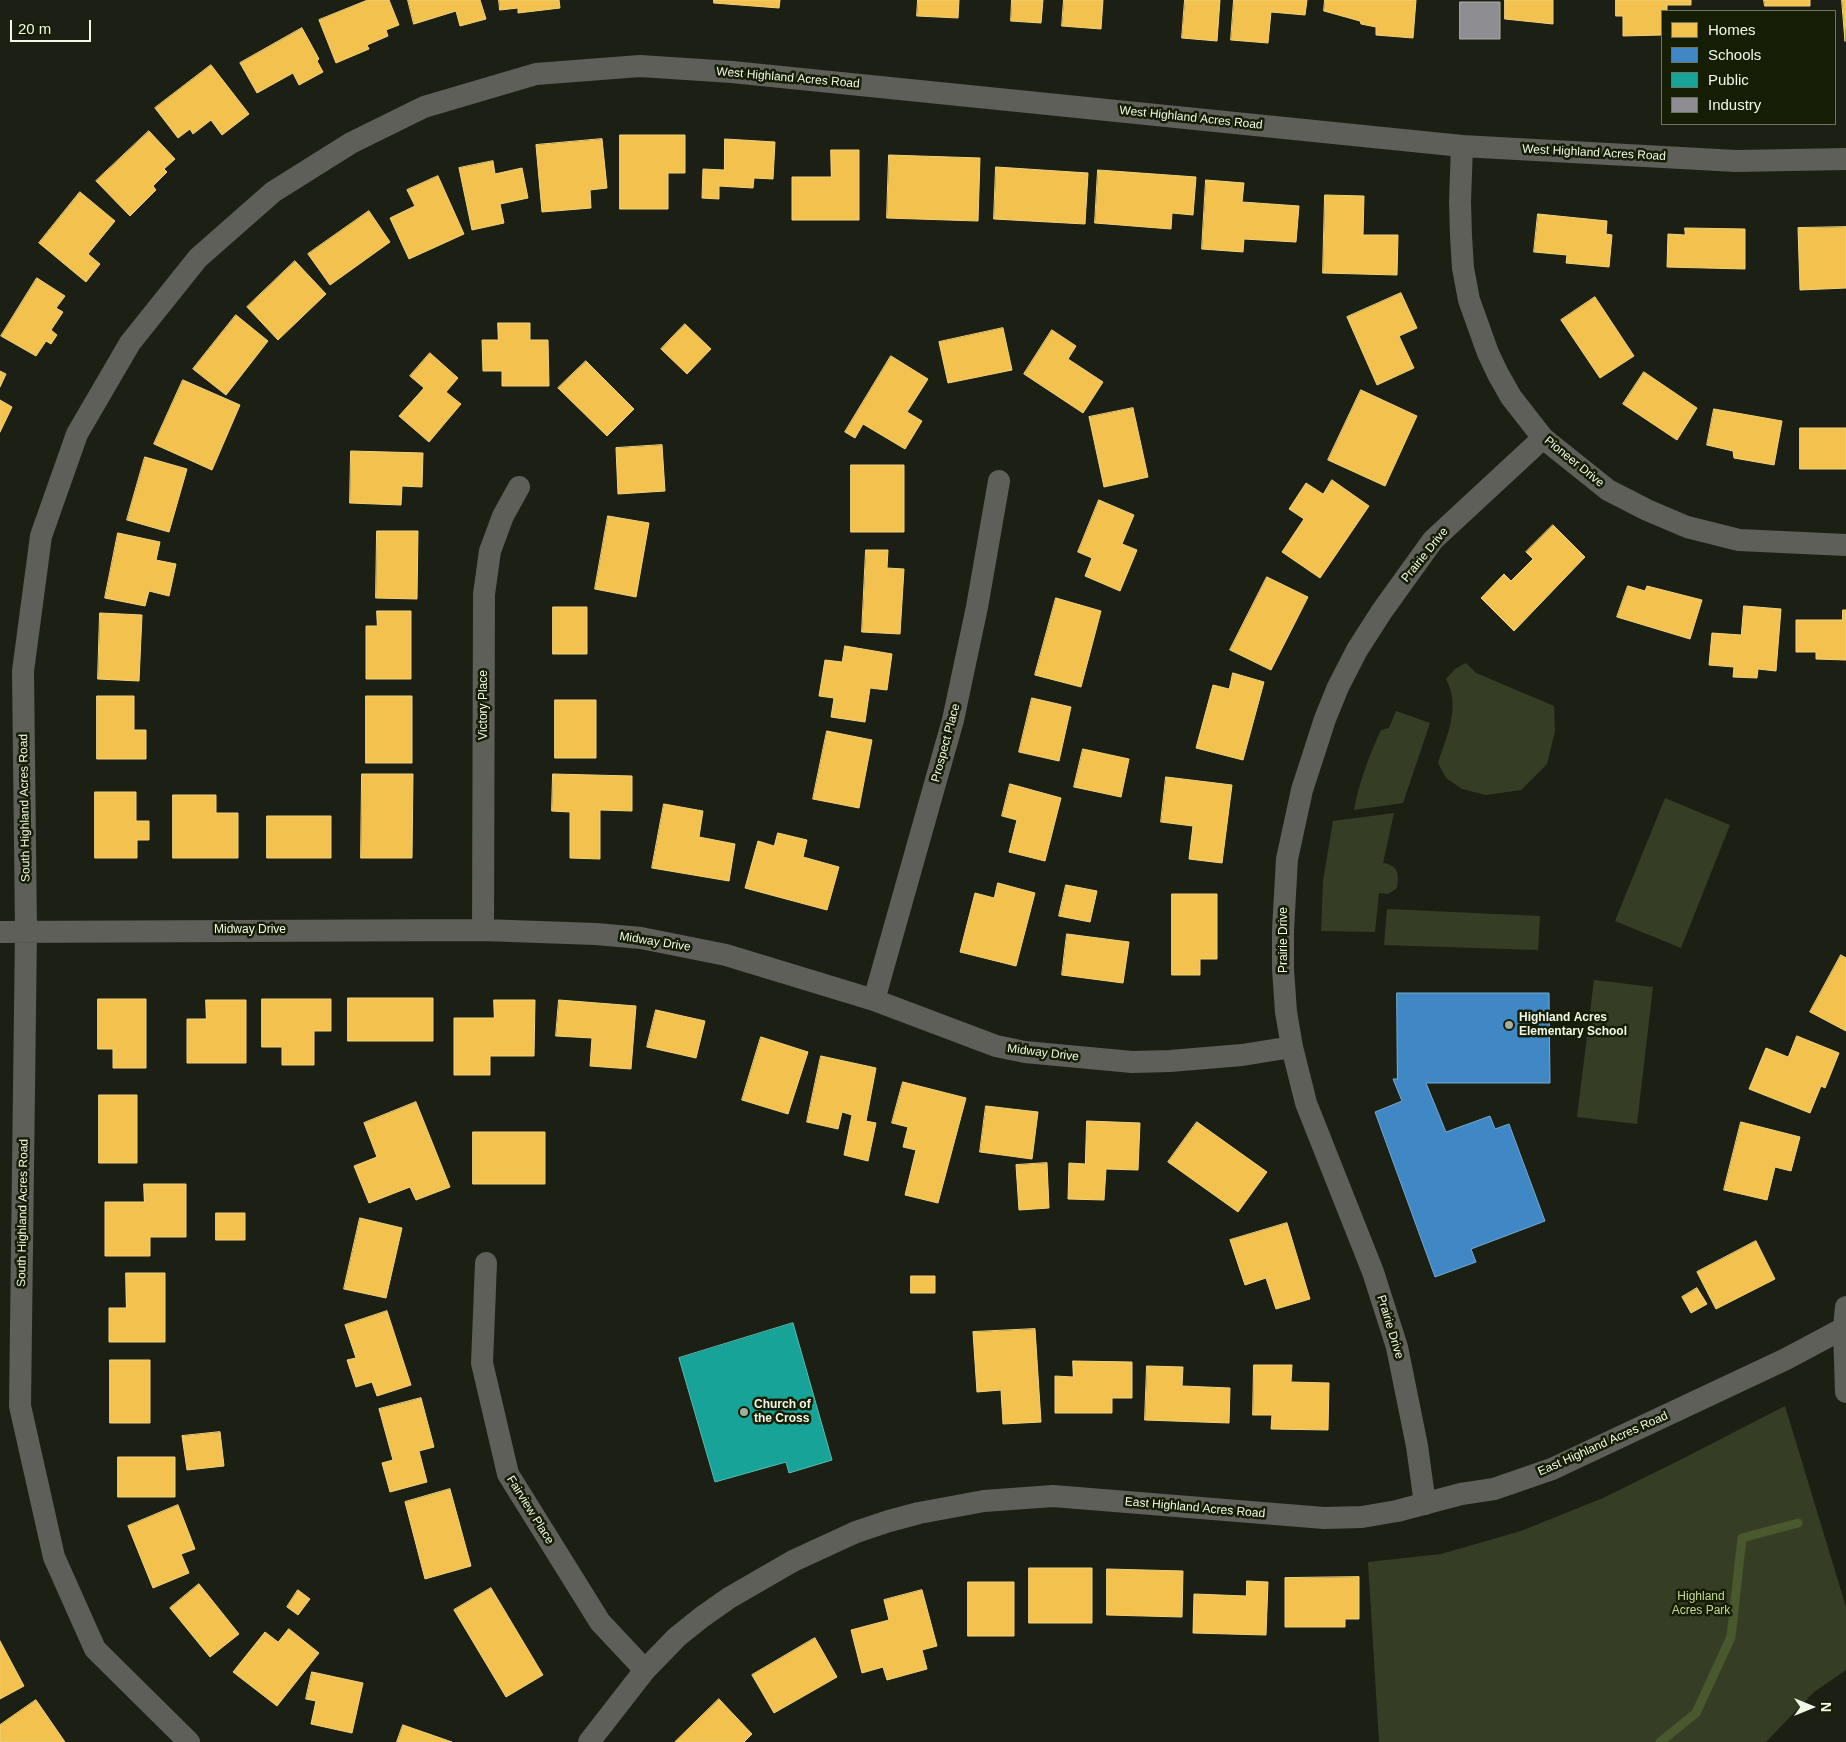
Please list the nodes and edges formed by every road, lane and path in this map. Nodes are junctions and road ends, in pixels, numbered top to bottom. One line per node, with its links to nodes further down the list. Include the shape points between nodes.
1 (536, 74): 2 (street, West Highland Acres Road, via 640,66 732,72); 9 (street, South Highland Acres Road, via 424,107 351,143 273,192 198,258 130,343 77,434 41,536 23,671)
2 (1462, 146): 3 (street, West Highland Acres Road, via 1736,161); 4 (street, Pioneer Drive, via 1461,236 1469,300 1498,374)
3 (1846, 158)
4 (1543, 438): 7 (street, Pioneer Drive, via 1608,490 1686,527 1739,540); 12 (street, Prairie Drive, via 1433,540 1382,611 1338,687 1302,790 1287,859 1283,968)
5 (1000, 481): 11 (street, Prospect Place, via 953,720)
6 (519, 487): 8 (street, Victory Place, via 502,516 490,551 484,594)
7 (1846, 545)
8 (484, 930): 9 (street, Midway Drive); 11 (street, Midway Drive, via 641,938 726,956)
9 (26, 931): 10 (street, Midway Drive); 18 (street, South Highland Acres Road, via 20,1406 54,1557 95,1649)
10 (0, 932)
11 (874, 1000): 12 (street, Midway Drive, via 996,1046 1025,1052 1132,1062 1242,1055)
12 (1292, 1047): 16 (street, Prairie Drive, via 1306,1104 1373,1272 1397,1347)
13 (486, 1263): 17 (street, Fairview Place, via 482,1363 508,1474 600,1622)
14 (1845, 1321): 15 (street); 16 (street, East Highland Acres Road, via 1786,1359 1552,1469 1494,1488)
15 (1846, 1392)
16 (1425, 1504): 17 (street, East Highland Acres Road, via 1362,1517 1324,1518 1053,1496 984,1501 943,1508 856,1532 793,1561 702,1617)
17 (645, 1670): 19 (street, East Highland Acres Road)
18 (189, 1742)
19 (589, 1742)

